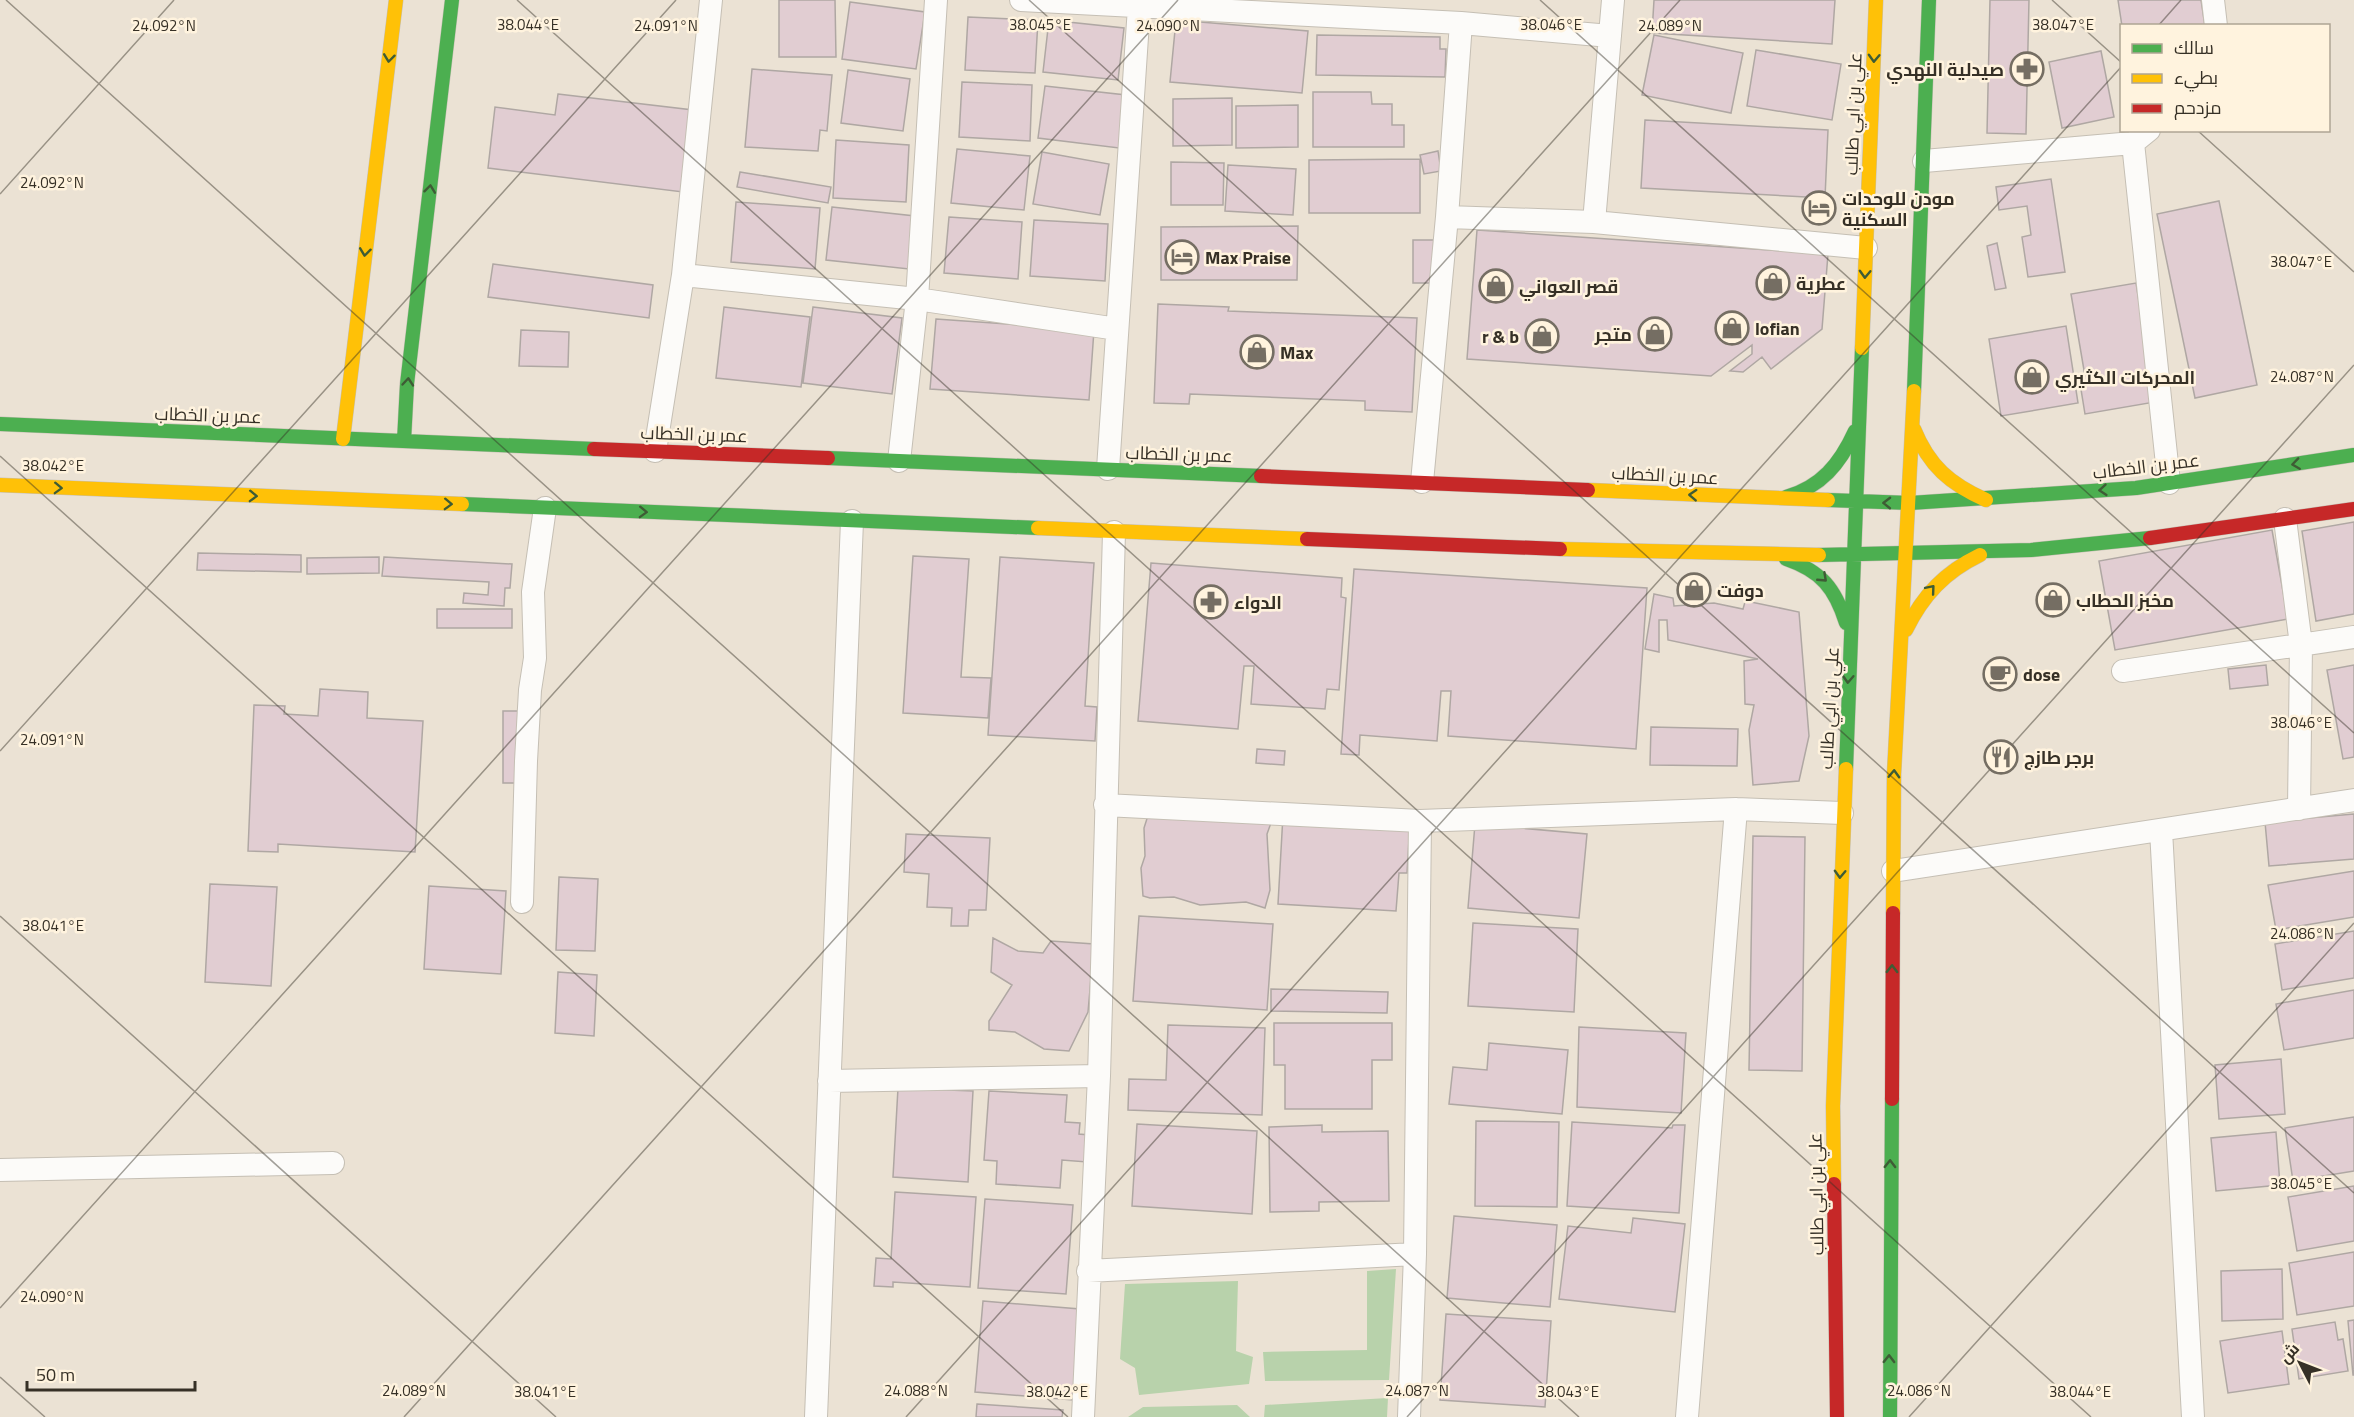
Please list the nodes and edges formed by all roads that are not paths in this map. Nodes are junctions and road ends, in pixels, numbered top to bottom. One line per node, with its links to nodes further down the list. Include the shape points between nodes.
1 (396, 0): 25 (street, one-way to 25)
2 (452, 0): 26 (street, one-way to 2, via 407,384)
3 (711, 0): 19 (street)
4 (936, 0): 20 (street)
5 (1021, 0): 10 (street)
6 (1613, 0): 13 (street)
7 (1876, 0): 18 (street, علي بن ابي طالب, one-way to 18)
8 (1929, 0): 15 (street)
9 (2213, 0): 12 (street)
10 (1139, 7): 11 (street); 21 (street)
11 (1461, 23): 13 (street); 16 (street)
12 (2216, 24)
13 (1610, 36): 17 (street)
14 (2141, 137): 15 (street); 32 (street)
15 (1924, 161): 24 (street)
16 (1447, 218): 17 (street); 31 (street)
17 (1594, 222): 18 (street)
18 (1866, 248): 22 (street, علي بن ابي طالب, one-way to 22)
19 (683, 274): 20 (street); 27 (street)
20 (917, 300): 21 (street); 29 (street)
21 (1117, 329): 30 (street)
22 (1858, 422): 34 (street, via 1845,454 1828,476 1803,493); 36 (street, علي بن ابي طالب)
23 (0, 424): 25 (street, عمر بن الخطاب)
24 (1913, 426): 35 (street, via 1923,454 1938,474); 37 (street)
25 (343, 439): 26 (street, عمر بن الخطاب)
26 (404, 441): 27 (street, عمر بن الخطاب)
27 (655, 451): 29 (street, عمر بن الخطاب)
28 (2354, 455): 32 (street, عمر بن الخطاب, one-way to 32)
29 (899, 460): 30 (street, عمر بن الخطاب)
30 (1108, 469): 31 (street, عمر بن الخطاب)
31 (1422, 482): 34 (street, عمر بن الخطاب, one-way to 31)
32 (2169, 483): 35 (street, عمر بن الخطاب, one-way to 35)
33 (0, 485): 38 (street, one-way to 38)
34 (1772, 500): 36 (street, عمر بن الخطاب)
35 (1986, 500): 37 (street, عمر بن الخطاب)
36 (1855, 502): 37 (street, عمر بن الخطاب, one-way to 36); 45 (street, علي بن ابي طالب)
37 (1910, 504): 46 (street)
38 (545, 508): 41 (street, one-way to 41); 60 (street, via 533,592 535,658 526,761)
39 (2354, 509): 40 (street)
40 (2285, 519): 43 (street, via 2146,538); 50 (street)
41 (852, 521): 42 (street); 62 (street)
42 (1114, 532): 44 (street); 53 (street)
43 (1987, 552): 46 (street); 49 (street, one-way to 43, via 1915,609 1934,584 1956,566)
44 (1771, 554): 45 (street); 47 (street, one-way to 47, via 1810,567 1828,580 1839,599)
45 (1853, 556): 46 (street); 47 (street, علي بن ابي طالب)
46 (1906, 556): 49 (street)
47 (1850, 636): 56 (street, علي بن ابي طالب, one-way to 56)
48 (2354, 637): 50 (street)
49 (1902, 639): 59 (street, one-way to 49)
50 (2301, 645): 51 (street); 55 (street)
51 (2123, 671)
52 (2354, 800): 55 (street)
53 (1105, 805): 57 (street); 61 (street)
54 (1736, 809): 56 (street); 57 (street); 70 (street)
55 (2299, 809): 58 (street)
56 (1842, 813): 71 (street, علي بن ابي طالب, one-way to 71, via 1833,1106)
57 (1420, 821): 65 (street)
58 (2161, 830): 59 (street); 73 (street)
59 (1893, 871): 72 (street, one-way to 59)
60 (522, 902)
61 (1098, 1076): 62 (street); 66 (street)
62 (829, 1081): 67 (street)
63 (333, 1163): 64 (street)
64 (0, 1170)
65 (1415, 1254): 66 (street); 69 (street)
66 (1088, 1271): 68 (street)
67 (816, 1417)
68 (1083, 1417)
69 (1409, 1417)
70 (1687, 1417)
71 (1837, 1417)
72 (1890, 1417)
73 (2193, 1417)

